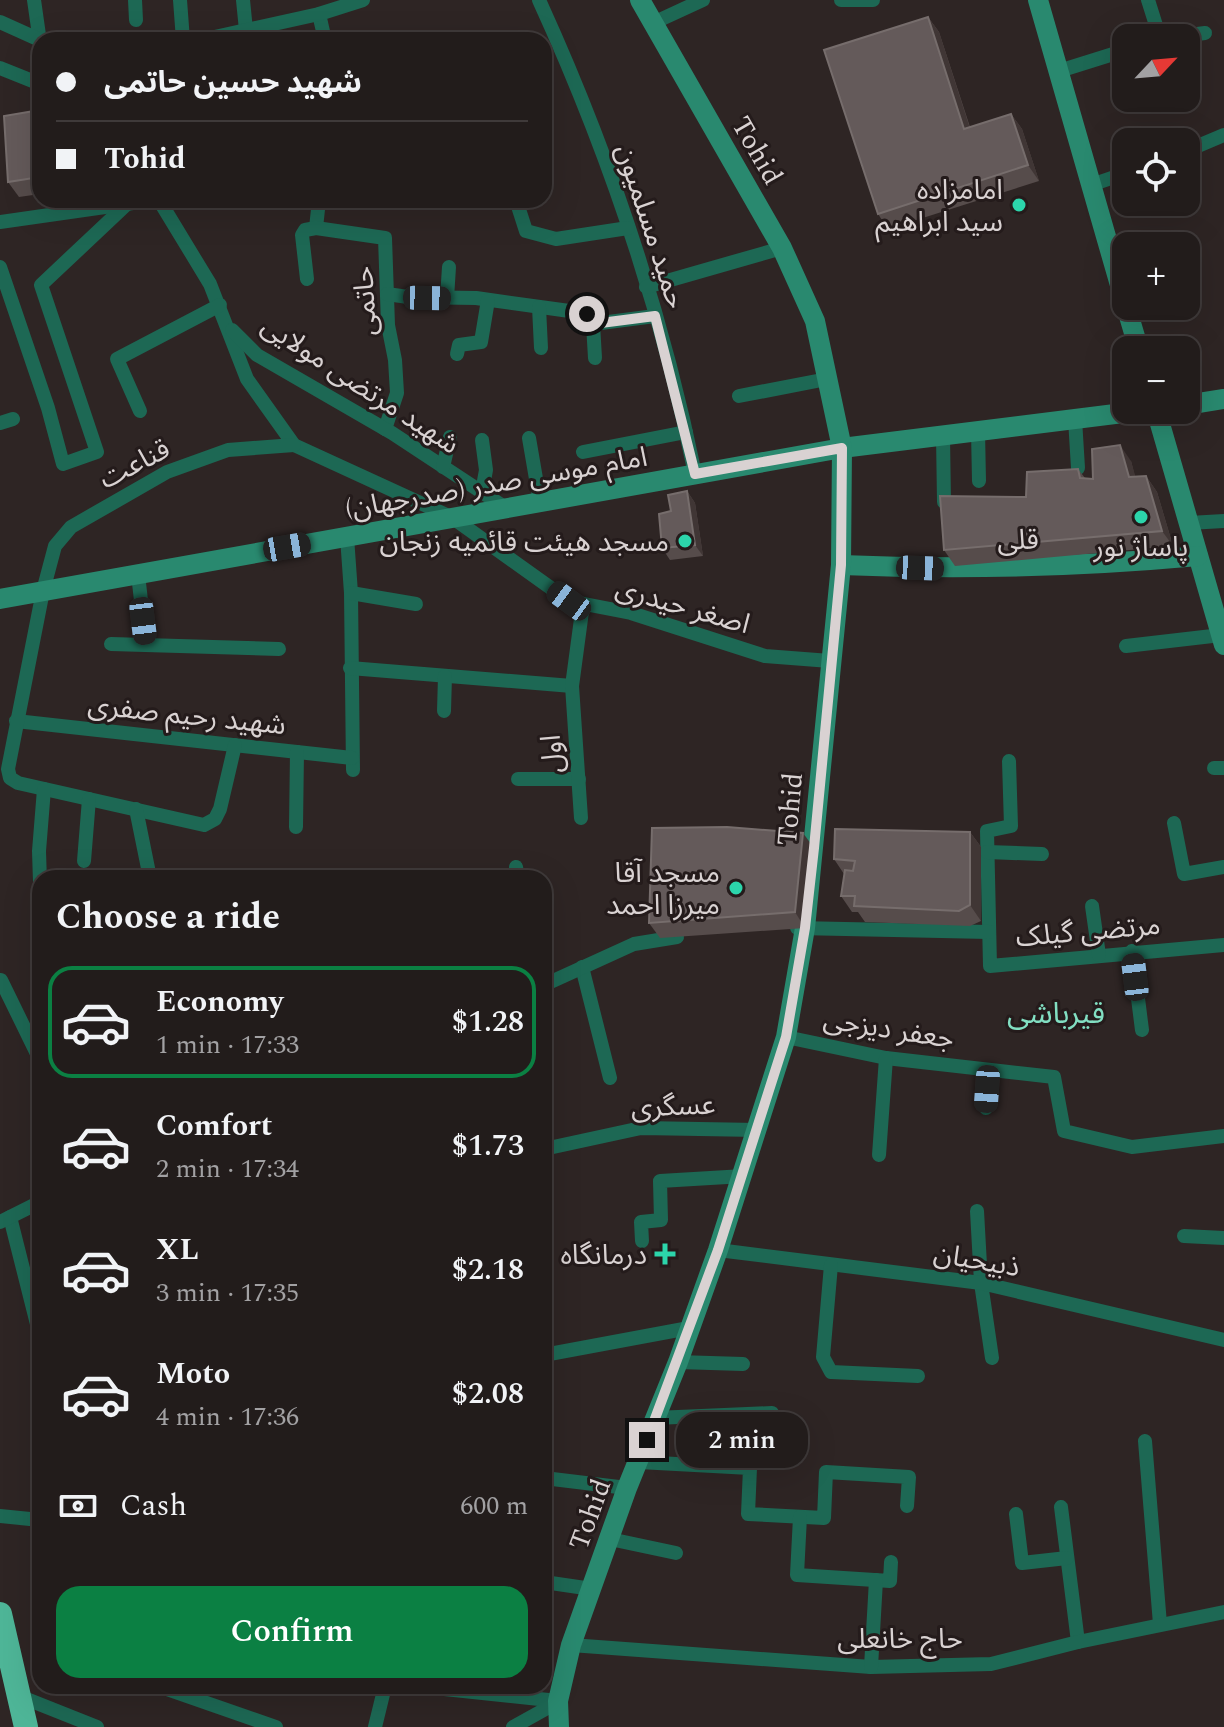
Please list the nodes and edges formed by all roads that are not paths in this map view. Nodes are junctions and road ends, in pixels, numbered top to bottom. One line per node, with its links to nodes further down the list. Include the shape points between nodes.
1 (34, 0): 18 (street)
2 (135, 0): 14 (street)
3 (180, 0): 19 (street)
4 (243, 0): 20 (street)
5 (363, 0): 13 (street)
6 (539, 0): 41 (street, حمید مسلمیون, via 570,67)
7 (640, 0): 16 (main road, Tohid)
8 (703, 0): 16 (street)
9 (841, 0): 10 (street)
10 (873, 0)
11 (1038, 0): 28 (main road)
12 (1148, 0): 17 (street)
13 (319, 14): 21 (street); 22 (street)
14 (136, 20)
15 (0, 22): 25 (street)
16 (653, 23): 42 (main road, Tohid)
17 (1156, 24)
18 (39, 32)
19 (182, 32)
20 (257, 32)
21 (260, 32)
22 (323, 32)
23 (1205, 33): 24 (street)
24 (1200, 34)
25 (32, 37)
26 (1112, 54): 28 (street)
27 (0, 68): 29 (street)
28 (1059, 71): 33 (main road)
29 (32, 81)
30 (1224, 135): 31 (street)
31 (1200, 145)
32 (1112, 178): 33 (street)
33 (1091, 185): 43 (main road)
34 (99, 208): 39 (street)
35 (123, 208): 44 (street, via 41,285 97,452 63,464)
36 (162, 208): 51 (street)
37 (318, 208): 40 (street)
38 (519, 208): 41 (street, via 526,231 544,237)
39 (0, 222)
40 (316, 228): 46 (street, via 302,235); 48 (street, حاتمی, via 385,238)
41 (628, 228): 47 (street, حمید مسلمیون)
42 (782, 248): 47 (street); 59 (main road, Tohid, via 815,321)
43 (1112, 258)
44 (0, 267)
45 (449, 267): 49 (street)
46 (307, 279)
47 (646, 287): 53 (street, حمید مسلمیون)
48 (387, 294): 49 (street); 67 (street, حاتمی, via 397,393)
49 (447, 298): 50 (street)
50 (488, 300): 52 (street); 57 (street, via 482,340 459,345)
51 (220, 305): 55 (street); 63 (street, via 117,359)
52 (539, 307): 54 (street, via 584,313); 56 (street)
53 (655, 316): 54 (street); 69 (street, حمید مسلمیون)
54 (593, 324): 58 (street)
55 (228, 328): 67 (street, شهید مرتضی مولایی, via 257,355); 74 (street, via 247,379)
56 (541, 348)
57 (457, 354)
58 (595, 358)
59 (827, 379): 60 (street); 75 (main road, Tohid)
60 (739, 396)
61 (1224, 399): 62 (main road)
62 (1200, 403)
63 (140, 411)
64 (1112, 414): 65 (main road, (صدرجهان) امام موسی صدر)
65 (1075, 419): 68 (main road, (صدرجهان) امام موسی صدر); 78 (street)
66 (1160, 424): 87 (main road)
67 (385, 429): 77 (street, شهید مرتضی مولایی)
68 (978, 431): 70 (main road, (صدرجهان) امام موسی صدر); 80 (street)
69 (686, 432): 76 (street); 79 (street, حمید مسلمیون)
70 (943, 436): 75 (main road, (صدرجهان) امام موسی صدر); 83 (street)
71 (450, 437): 77 (street)
72 (529, 438): 82 (street)
73 (482, 440): 81 (street)
74 (294, 445): 85 (street, اصغر حیدری); 92 (street, قناعت, via 228,450 167,472 97,511 71,527 55,546)
75 (842, 448): 79 (main road, (صدرجهان) امام موسی صدر); 90 (main road, Tohid)
76 (583, 452)
77 (443, 467): 81 (street, شهید مرتضی مولایی)
78 (1078, 468)
79 (695, 474): 82 (main road, (صدرجهان) امام موسی صدر)
80 (979, 481)
81 (482, 492): 84 (street, شهید مرتضی مولایی)
82 (540, 502): 84 (main road, (صدرجهان) امام موسی صدر)
83 (944, 502)
84 (506, 508): 85 (main road, (صدرجهان) امام موسی صدر)
85 (453, 518): 88 (main road, (صدرجهان) امام موسی صدر); 97 (street, اصغر حیدری, via 569,601)
86 (1224, 521): 87 (street)
87 (1189, 523): 89 (main road)
88 (347, 537): 91 (main road, (صدرجهان) امام موسی صدر); 93 (street)
89 (1198, 556): 90 (main road, قلی, via 961,569); 94 (main road)
90 (841, 565): 103 (main road, Tohid)
91 (138, 574): 92 (main road, (صدرجهان) امام موسی صدر); 100 (street)
92 (43, 591): 95 (main road, (صدرجهان) امام موسی صدر); 108 (street, قناعت)
93 (351, 593): 96 (street); 104 (street)
94 (1216, 595): 98 (main road)
95 (0, 599)
96 (416, 604)
97 (583, 604): 103 (street, اصغر حیدری, via 631,613 765,656); 106 (street, اول)
98 (1222, 640): 101 (street)
99 (111, 644): 100 (street)
100 (146, 645): 102 (street)
101 (1126, 646)
102 (279, 649)
103 (830, 661): 127 (main road, Tohid)
104 (350, 668): 105 (street); 110 (street, شهید رحیم صفری, via 353,764)
105 (445, 676): 106 (street); 107 (street)
106 (572, 686): 113 (street, اول)
107 (444, 711)
108 (16, 721): 109 (street, شهید رحیم صفری); 114 (street, قناعت, via 10,778)
109 (235, 745): 110 (street, شهید رحیم صفری); 116 (street, via 215,819 204,825)
110 (297, 752): 119 (street)
111 (1009, 761): 120 (street, via 1011,826 987,831)
112 (518, 779): 113 (street)
113 (579, 779): 117 (street, اول)
114 (44, 789): 115 (street); 124 (street)
115 (89, 799): 116 (street); 122 (street)
116 (136, 809): 125 (street)
117 (581, 818)
118 (1174, 823): 123 (street, via 1184,874)
119 (296, 827)
120 (987, 852): 121 (street); 129 (street)
121 (1042, 854)
122 (84, 861)
123 (1224, 867)
124 (40, 870)
125 (148, 870)
126 (1092, 906): 133 (street)
127 (805, 928): 128 (street); 129 (street); 138 (main road, Tohid)
128 (776, 930)
129 (989, 932): 133 (street, مرتضی گیلک, via 990,966)
130 (689, 936): 134 (street, via 634,944)
131 (1224, 945): 132 (street, مرتضی گیلک)
132 (1132, 951): 133 (street, مرتضی گیلک); 137 (street)
133 (1099, 955)
134 (582, 967): 136 (street); 142 (street)
135 (1, 980): 139 (street)
136 (552, 981)
137 (1142, 1030)
138 (786, 1037): 140 (street, جعفر دیزجی); 144 (main road, Tohid)
139 (32, 1044)
140 (886, 1058): 141 (street, جعفر دیزجی); 147 (street)
141 (988, 1070): 143 (street); 145 (street, جعفر دیزجی, via 1054,1077 1064,1131 1132,1147)
142 (610, 1078)
143 (986, 1108)
144 (758, 1130): 146 (street, عسگری, via 641,1128); 148 (main road, Tohid)
145 (1224, 1136)
146 (552, 1147)
147 (879, 1155)
148 (744, 1176): 154 (street, via 660,1181 661,1220 641,1222); 155 (main road, Tohid)
149 (32, 1206): 151 (street)
150 (977, 1211): 157 (street)
151 (5, 1220): 158 (street)
152 (1184, 1236): 153 (street)
153 (1224, 1238)
154 (642, 1241)
155 (718, 1250): 156 (street, ذبیحیان); 159 (main road, Tohid)
156 (831, 1265): 157 (street, ذبیحیان); 165 (street, via 823,1357 831,1372)
157 (981, 1283): 160 (street, ذبیحیان); 162 (street)
158 (32, 1309)
159 (689, 1328): 161 (street); 163 (main road, Tohid)
160 (1224, 1340)
161 (552, 1354)
162 (992, 1358)
163 (678, 1362): 164 (street); 167 (main road, Tohid)
164 (743, 1364)
165 (918, 1376)
166 (772, 1413): 167 (street)
167 (655, 1418): 169 (main road, Tohid)
168 (1145, 1441): 187 (street)
169 (639, 1462): 171 (main road, Tohid); 176 (street, via 750,1468 748,1514)
170 (552, 1479): 171 (street)
171 (627, 1488): 178 (main road, Tohid)
172 (907, 1506): 176 (street, via 909,1477 826,1472 824,1518)
173 (1061, 1507): 180 (street)
174 (1016, 1514): 180 (street, via 1022,1563)
175 (0, 1516): 177 (street)
176 (800, 1517): 182 (street, via 797,1575)
177 (32, 1519)
178 (610, 1539): 179 (street); 184 (main road, Tohid)
179 (676, 1553)
180 (1067, 1558): 188 (street)
181 (891, 1562): 182 (street, via 890,1581)
182 (876, 1580): 190 (street)
183 (552, 1583): 184 (street)
184 (592, 1589): 189 (main road, Tohid)
185 (1224, 1612): 187 (street, حاج خانعلی)
186 (0, 1614): 194 (highway)
187 (1160, 1624): 188 (street, حاج خانعلی)
188 (1078, 1642): 190 (street, حاج خانعلی, via 991,1664)
189 (571, 1645): 190 (street, حاج خانعلی); 195 (main road, Tohid)
190 (871, 1667)
191 (181, 1694): 198 (street)
192 (383, 1694): 199 (street)
193 (492, 1694): 195 (street)
194 (19, 1696): 196 (highway); 197 (street)
195 (558, 1701): 200 (street); 201 (main road, Tohid)
196 (26, 1727)
197 (97, 1727)
198 (276, 1727)
199 (375, 1727)
200 (513, 1727)
201 (559, 1727)

